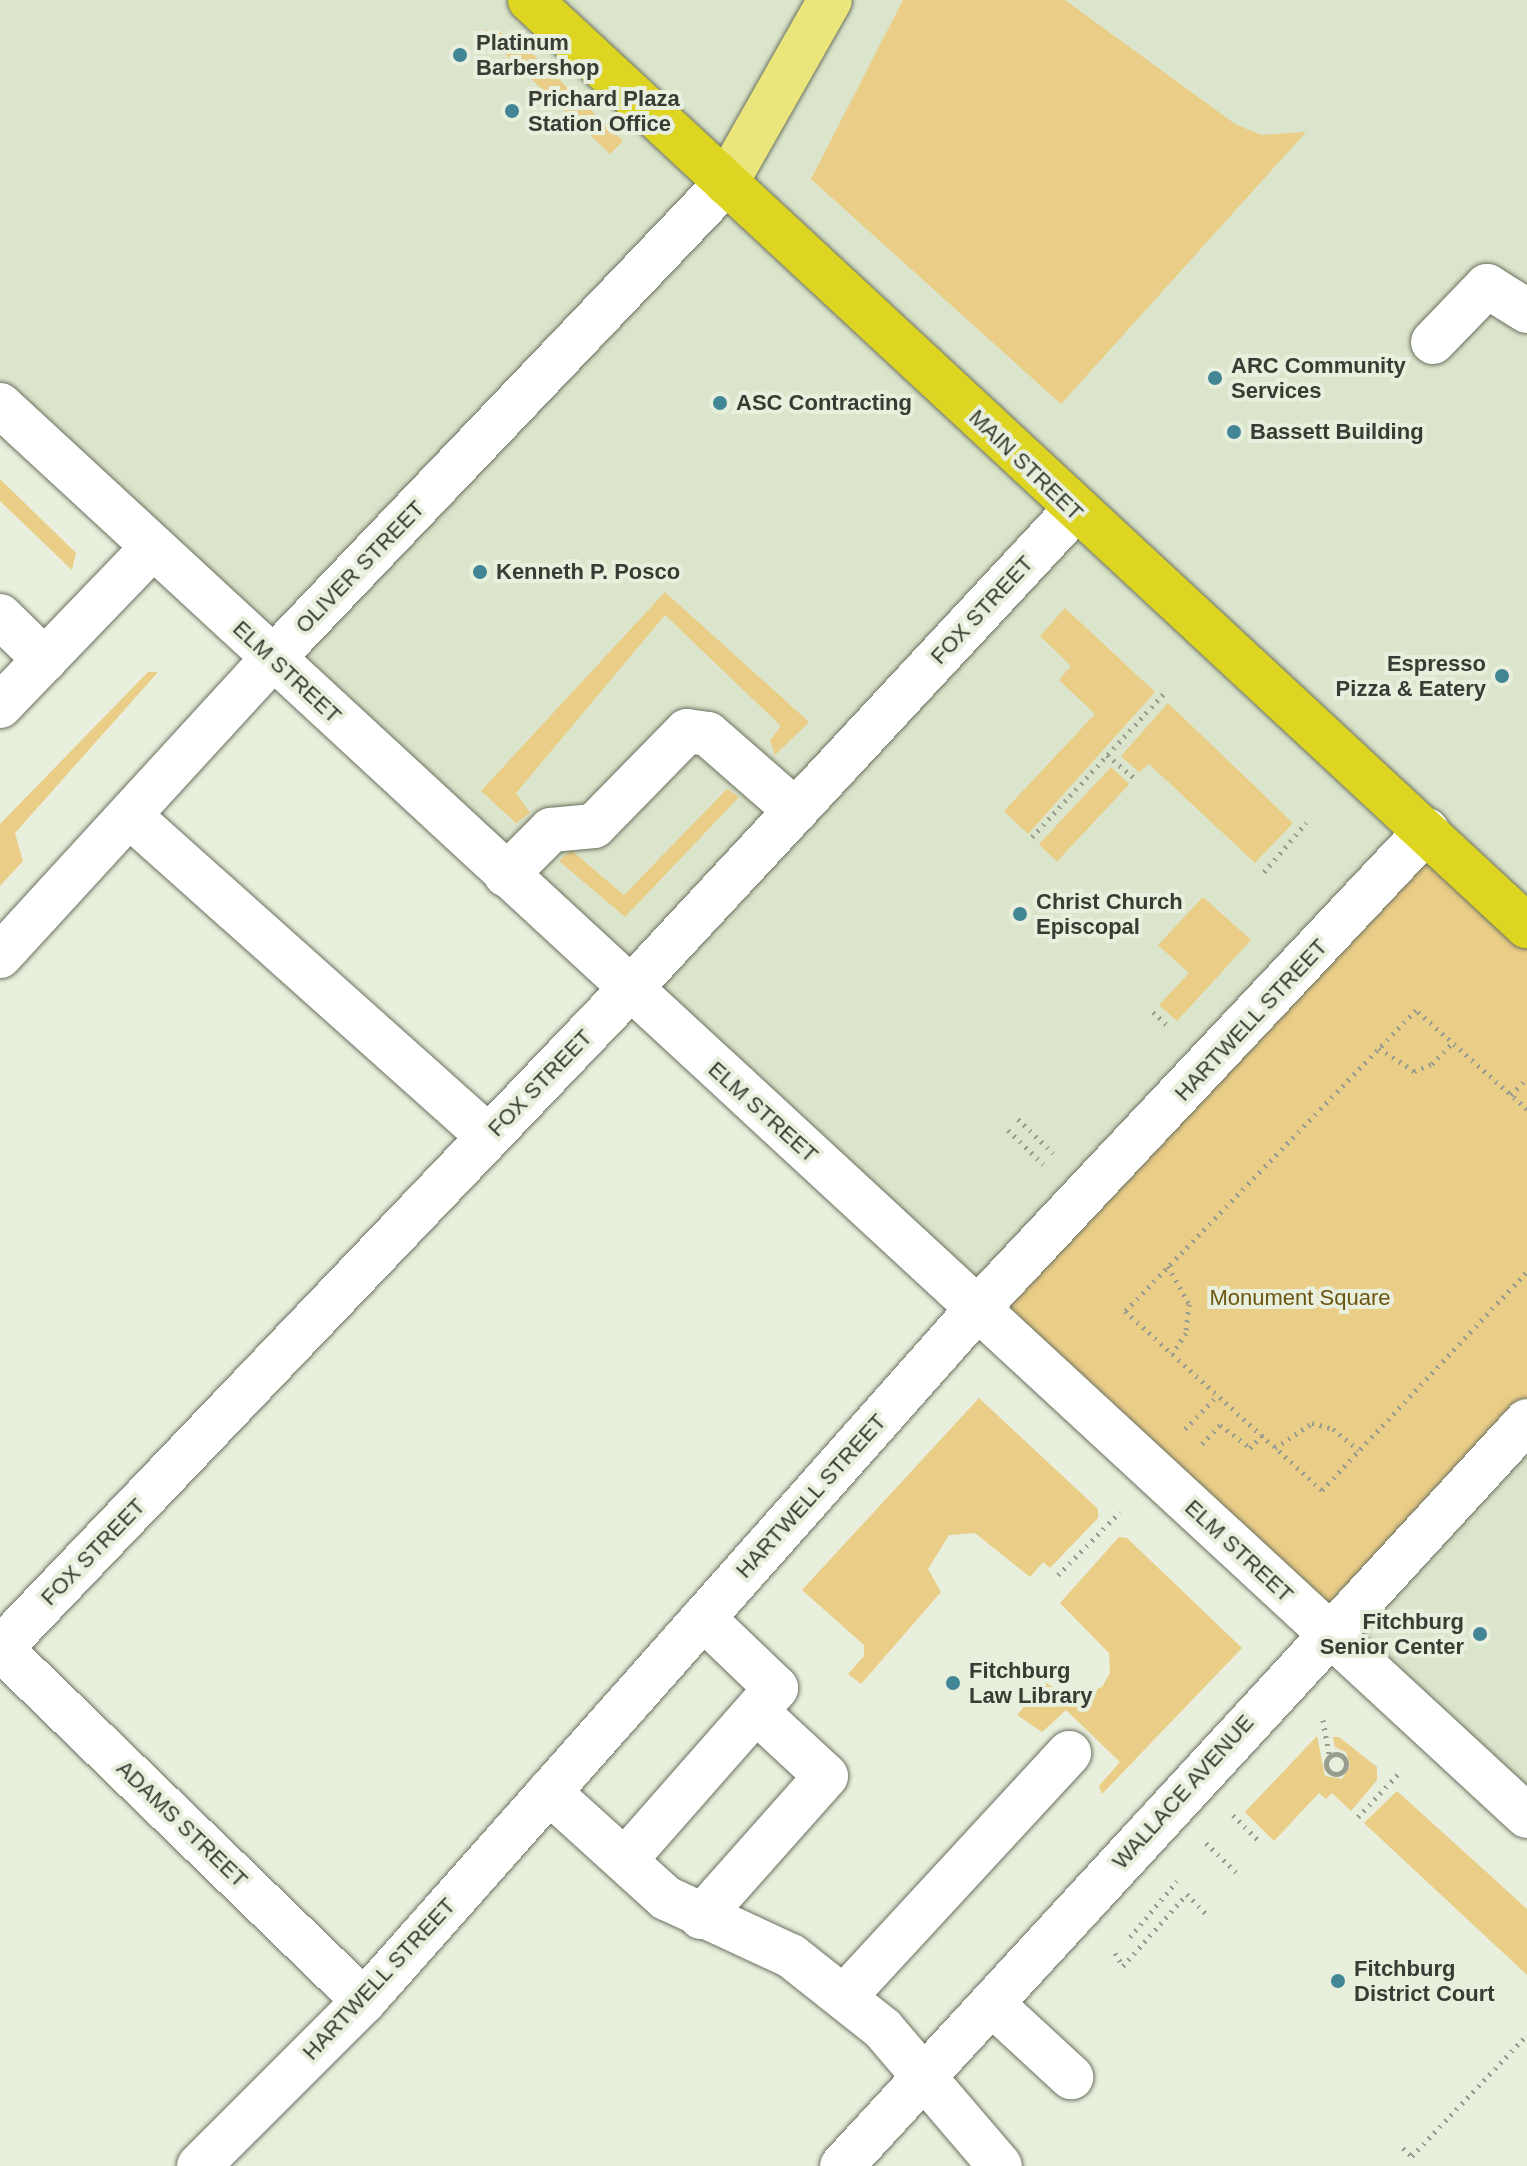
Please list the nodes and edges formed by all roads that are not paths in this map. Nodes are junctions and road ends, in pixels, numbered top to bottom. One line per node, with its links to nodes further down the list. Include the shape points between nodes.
1 (530, 0): 3 (highway, MAIN STREET)
2 (830, 0): 3 (main road)
3 (726, 183): 7 (highway, MAIN STREET); 10 (street, OLIVER STREET)
4 (1527, 311): 5 (street, via 1487,286)
5 (1433, 342)
6 (0, 405): 8 (street, ELM STREET)
7 (1074, 511): 13 (street, FOX STREET); 15 (highway, MAIN STREET)
8 (153, 547): 10 (street, ELM STREET); 11 (street)
9 (0, 616): 11 (street)
10 (273, 658): 14 (street, OLIVER STREET); 16 (street, ELM STREET)
11 (45, 660): 12 (street)
12 (0, 706)
13 (796, 811): 16 (street, via 708,734 687,731 594,826 551,830); 19 (street, FOX STREET)
14 (131, 817): 18 (street, OLIVER STREET); 20 (street)
15 (1427, 830): 17 (highway, MAIN STREET); 21 (street, HARTWELL STREET)
16 (506, 875): 19 (street, ELM STREET)
17 (1527, 926)
18 (0, 956)
19 (629, 990): 20 (street, FOX STREET); 21 (street, ELM STREET)
20 (489, 1137): 25 (street, FOX STREET)
21 (977, 1309): 23 (street, HARTWELL STREET); 24 (street, ELM STREET)
22 (1527, 1421): 24 (street, WALLACE AVENUE)
23 (703, 1618): 26 (street, via 776,1688); 28 (street, HARTWELL STREET)
24 (1328, 1633): 29 (street, ELM STREET); 34 (street, WALLACE AVENUE)
25 (0, 1648): 33 (street, ADAMS STREET)
26 (758, 1713): 30 (street); 31 (street, via 826,1776)
27 (1069, 1753): 32 (street)
28 (549, 1792): 30 (street); 33 (street, HARTWELL STREET)
29 (1527, 1816)
30 (625, 1860): 31 (street, via 666,1898)
31 (701, 1917): 32 (street, via 791,1956)
32 (844, 1997): 35 (street)
33 (364, 2001): 37 (street, HARTWELL STREET)
34 (992, 2004): 35 (street, WALLACE AVENUE); 36 (street)
35 (927, 2077): 38 (street, WALLACE AVENUE); 39 (street)
36 (1071, 2077)
37 (199, 2166)
38 (842, 2166)
39 (1000, 2166)

